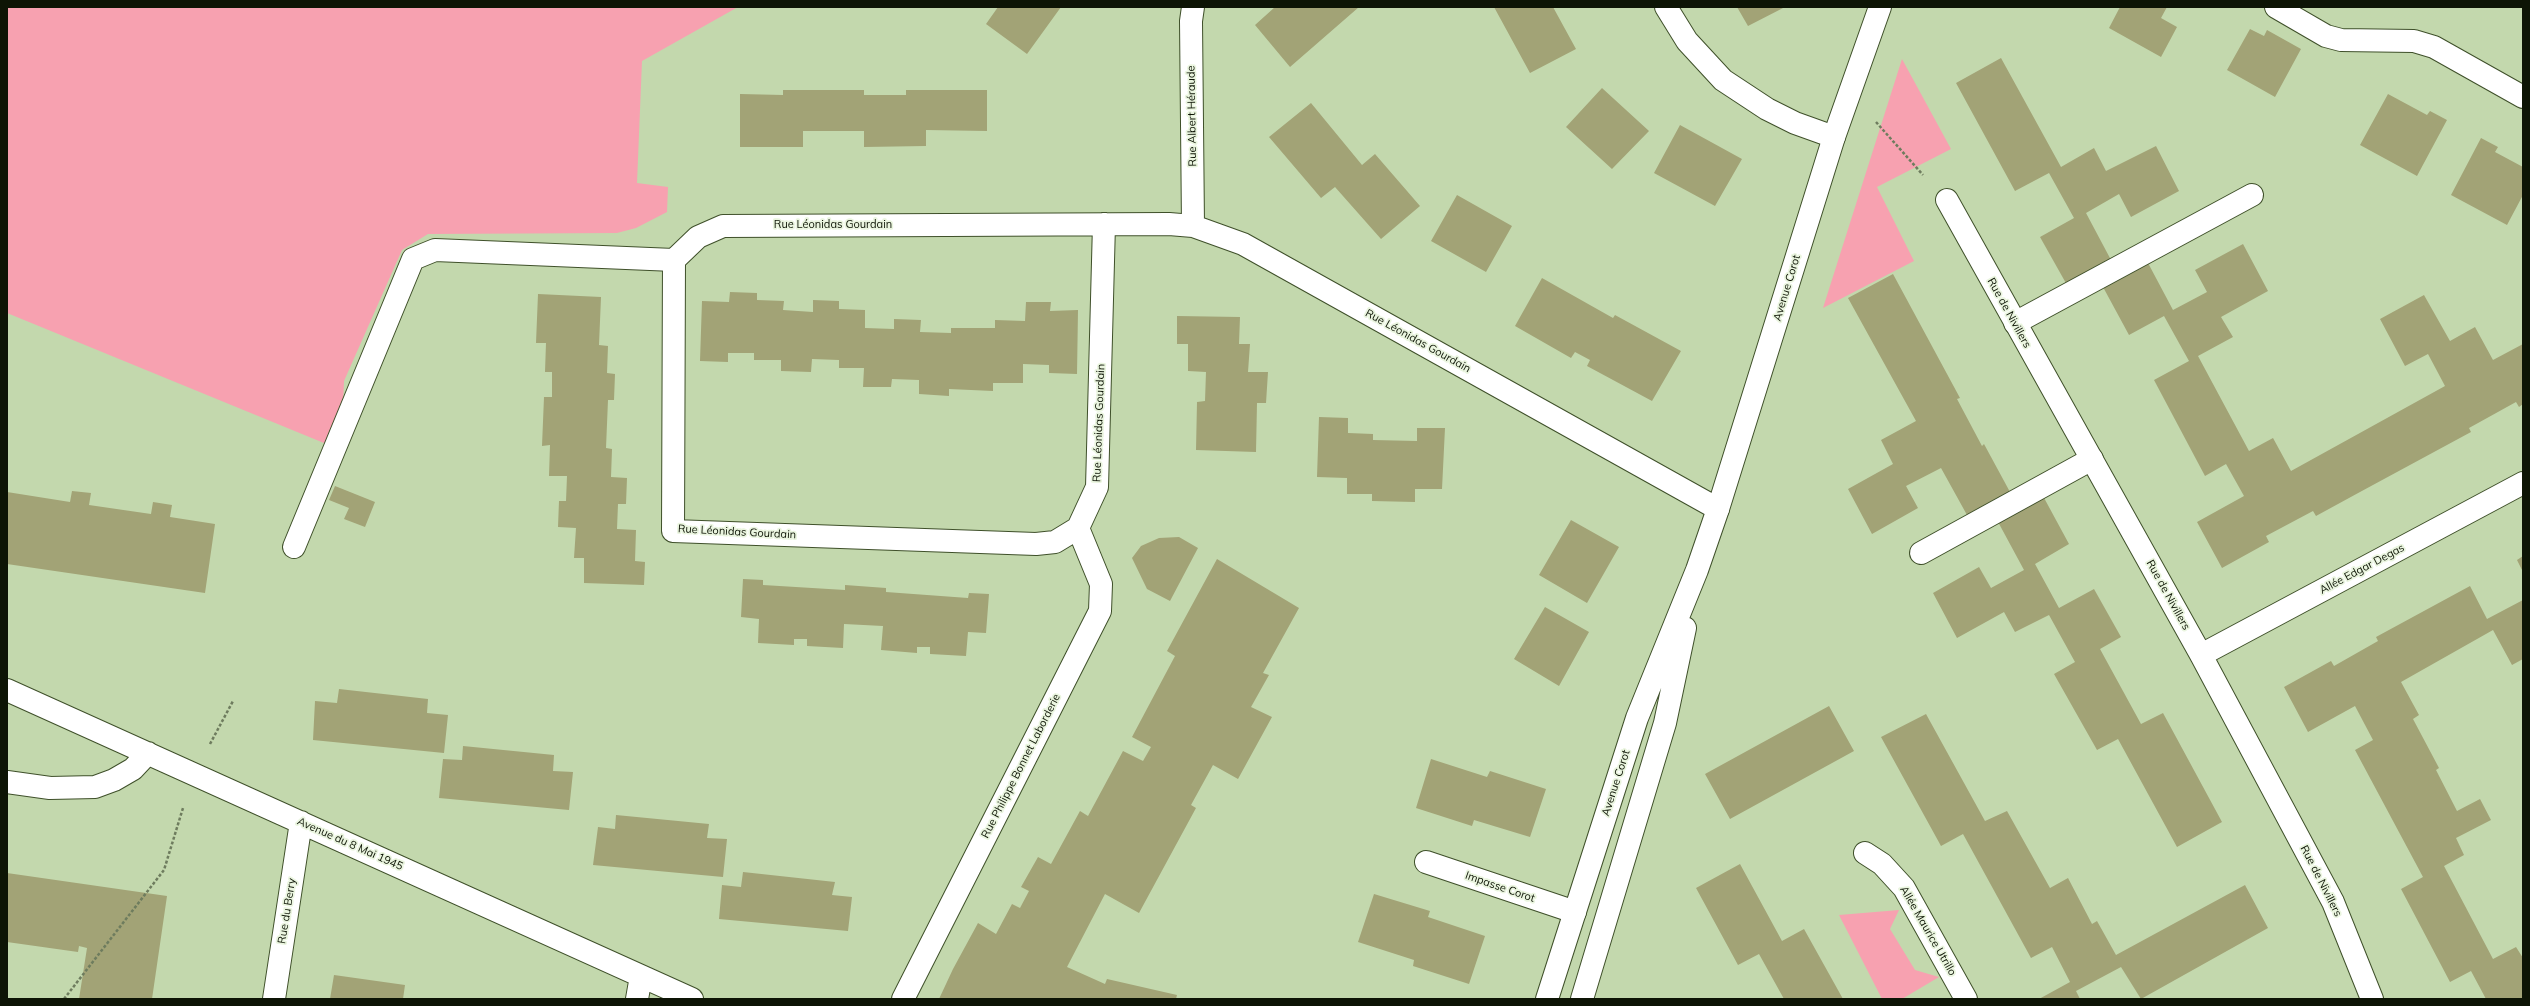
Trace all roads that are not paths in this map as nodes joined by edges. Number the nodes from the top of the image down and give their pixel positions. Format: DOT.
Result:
graph roads {
  1 [pos="1194,7"];
  2 [pos="1666,7"];
  3 [pos="1880,7"];
  4 [pos="2276,7"];
  5 [pos="2523,97"];
  6 [pos="1834,137"];
  7 [pos="2252,195"];
  8 [pos="1947,200"];
  9 [pos="1104,224"];
  10 [pos="1193,226"];
  11 [pos="674,260"];
  12 [pos="2015,323"];
  13 [pos="2092,459"];
  14 [pos="2523,483"];
  15 [pos="1718,509"];
  16 [pos="1078,528"];
  17 [pos="294,547"];
  18 [pos="1921,553"];
  19 [pos="1697,570"];
  20 [pos="2201,655"];
  21 [pos="7,690"];
  22 [pos="148,753"];
  23 [pos="7,782"];
  24 [pos="301,822"];
  25 [pos="1865,853"];
  26 [pos="1426,862"];
  27 [pos="1575,912"];
  28 [pos="641,976"];
  29 [pos="274,999"];
  30 [pos="637,999"];
  31 [pos="692,999"];
  32 [pos="903,999"];
  33 [pos="1547,999"];
  34 [pos="1582,999"];
  35 [pos="1966,999"];
  36 [pos="2372,999"];
  1 -- 10 [label="street, Rue Albert Héraude"];
  2 -- 6 [label="street"];
  3 -- 6 [label="street, Avenue Corot"];
  4 -- 5 [label="street"];
  6 -- 15 [label="street, Avenue Corot"];
  7 -- 12 [label="street"];
  8 -- 12 [label="street, Rue de Nivillers"];
  9 -- 10 [label="street, Rue Léonidas Gourdain"];
  9 -- 11 [label="street, Rue Léonidas Gourdain"];
  9 -- 16 [label="street, Rue Léonidas Gourdain"];
  10 -- 15 [label="street, Rue Léonidas Gourdain"];
  11 -- 16 [label="street, Rue Léonidas Gourdain"];
  11 -- 17 [label="street"];
  12 -- 13 [label="street, Rue de Nivillers"];
  13 -- 18 [label="street"];
  13 -- 20 [label="street, Rue de Nivillers"];
  14 -- 20 [label="street, Allée Edgar Degas"];
  15 -- 19 [label="street, Avenue Corot"];
  16 -- 32 [label="street, Rue Philippe Bonnet Laborderie"];
  19 -- 27 [label="street, Avenue Corot"];
  19 -- 34 [label="street, Avenue Corot"];
  20 -- 36 [label="street, Rue de Nivillers"];
  21 -- 22 [label="street, Avenue du 8 Mai 1945"];
  22 -- 23 [label="street"];
  22 -- 24 [label="street, Avenue du 8 Mai 1945"];
  24 -- 28 [label="street, Avenue du 8 Mai 1945"];
  24 -- 29 [label="street, Rue du Berry"];
  25 -- 35 [label="street, Allée Maurice Utrillo"];
  26 -- 27 [label="street, Impasse Corot"];
  27 -- 33 [label="street, Avenue Corot"];
  28 -- 30 [label="street"];
  28 -- 31 [label="street, Avenue du 8 Mai 1945"];
}
